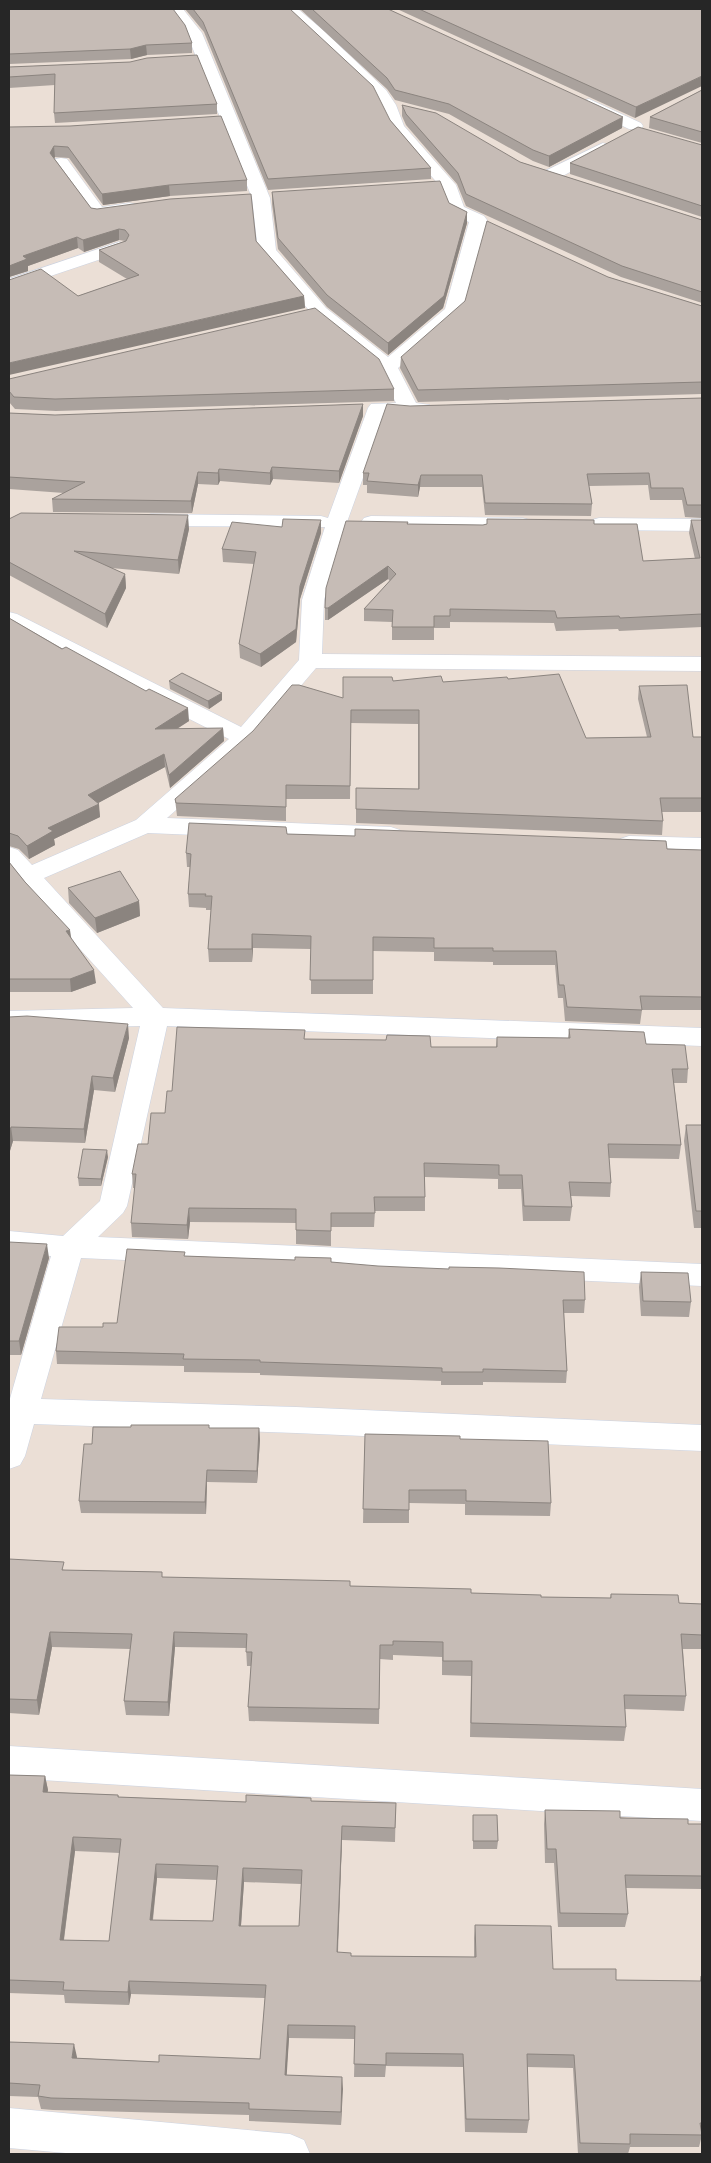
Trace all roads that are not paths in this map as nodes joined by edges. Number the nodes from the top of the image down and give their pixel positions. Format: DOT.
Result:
graph roads {
  1 [pos="175,9"];
  2 [pos="289,9"];
  3 [pos="205,59"];
  4 [pos="186,60"];
  5 [pos="572,97"];
  6 [pos="388,104"];
  7 [pos="406,109"];
  8 [pos="651,117"];
  9 [pos="230,120"];
  10 [pos="211,121"];
  11 [pos="635,128"];
  12 [pos="653,136"];
  13 [pos="61,163"];
  14 [pos="535,170"];
  15 [pos="551,176"];
  16 [pos="570,182"];
  17 [pos="448,185"];
  18 [pos="428,186"];
  19 [pos="281,196"];
  20 [pos="261,198"];
  21 [pos="243,199"];
  22 [pos="143,207"];
  23 [pos="478,220"];
  24 [pos="495,228"];
  25 [pos="120,247"];
  26 [pos="9,285"];
  27 [pos="320,312"];
  28 [pos="301,316"];
  29 [pos="388,367"];
  30 [pos="439,409"];
  31 [pos="410,410"];
  32 [pos="128,520"];
  33 [pos="337,522"];
  34 [pos="544,524"];
  35 [pos="584,524"];
  36 [pos="702,525"];
  37 [pos="9,619"];
  38 [pos="310,661"];
  39 [pos="702,664"];
  40 [pos="244,738"];
  41 [pos="145,825"];
  42 [pos="412,836"];
  43 [pos="606,843"];
  44 [pos="702,846"];
  45 [pos="9,854"];
  46 [pos="28,876"];
  47 [pos="156,1017"];
  48 [pos="9,1020"];
  49 [pos="702,1037"];
  50 [pos="9,1242"];
  51 [pos="70,1247"];
  52 [pos="702,1275"];
  53 [pos="22,1411"];
  54 [pos="702,1438"];
  55 [pos="9,1454"];
  56 [pos="9,1762"];
  57 [pos="702,1805"];
  58 [pos="9,2128"];
  59 [pos="290,2154"];
  1 -- 3 [label="street"];
  2 -- 6 [label="street"];
  3 -- 4 [label="street"];
  3 -- 9 [label="street"];
  5 -- 11 [label="street"];
  6 -- 7 [label="street"];
  6 -- 17 [label="street"];
  8 -- 11 [label="street"];
  9 -- 10 [label="street"];
  9 -- 20 [label="street"];
  11 -- 12 [label="street"];
  11 -- 15 [label="street"];
  13 -- 22 [label="street"];
  14 -- 15 [label="street"];
  15 -- 16 [label="street"];
  17 -- 18 [label="street"];
  17 -- 23 [label="street"];
  19 -- 20 [label="street"];
  20 -- 21 [label="street"];
  20 -- 27 [label="street"];
  23 -- 24 [label="street"];
  23 -- 29 [label="street"];
  25 -- 26 [label="street"];
  27 -- 28 [label="street"];
  27 -- 29 [label="street"];
  29 -- 31 [label="street"];
  30 -- 31 [label="street"];
  31 -- 33 [label="street"];
  32 -- 33 [label="street"];
  33 -- 34 [label="street"];
  33 -- 38 [label="street"];
  35 -- 36 [label="street"];
  37 -- 40 [label="street"];
  38 -- 39 [label="street"];
  38 -- 40 [label="street"];
  40 -- 41 [label="street"];
  41 -- 42 [label="street"];
  41 -- 46 [label="street"];
  43 -- 44 [label="street"];
  45 -- 46 [label="street"];
  46 -- 47 [label="street"];
  47 -- 48 [label="street"];
  47 -- 49 [label="street"];
  47 -- 51 [label="street"];
  50 -- 51 [label="street"];
  51 -- 52 [label="street"];
  51 -- 53 [label="street"];
  53 -- 54 [label="street"];
  53 -- 55 [label="street"];
  56 -- 57 [label="street"];
  58 -- 59 [label="street"];
}
